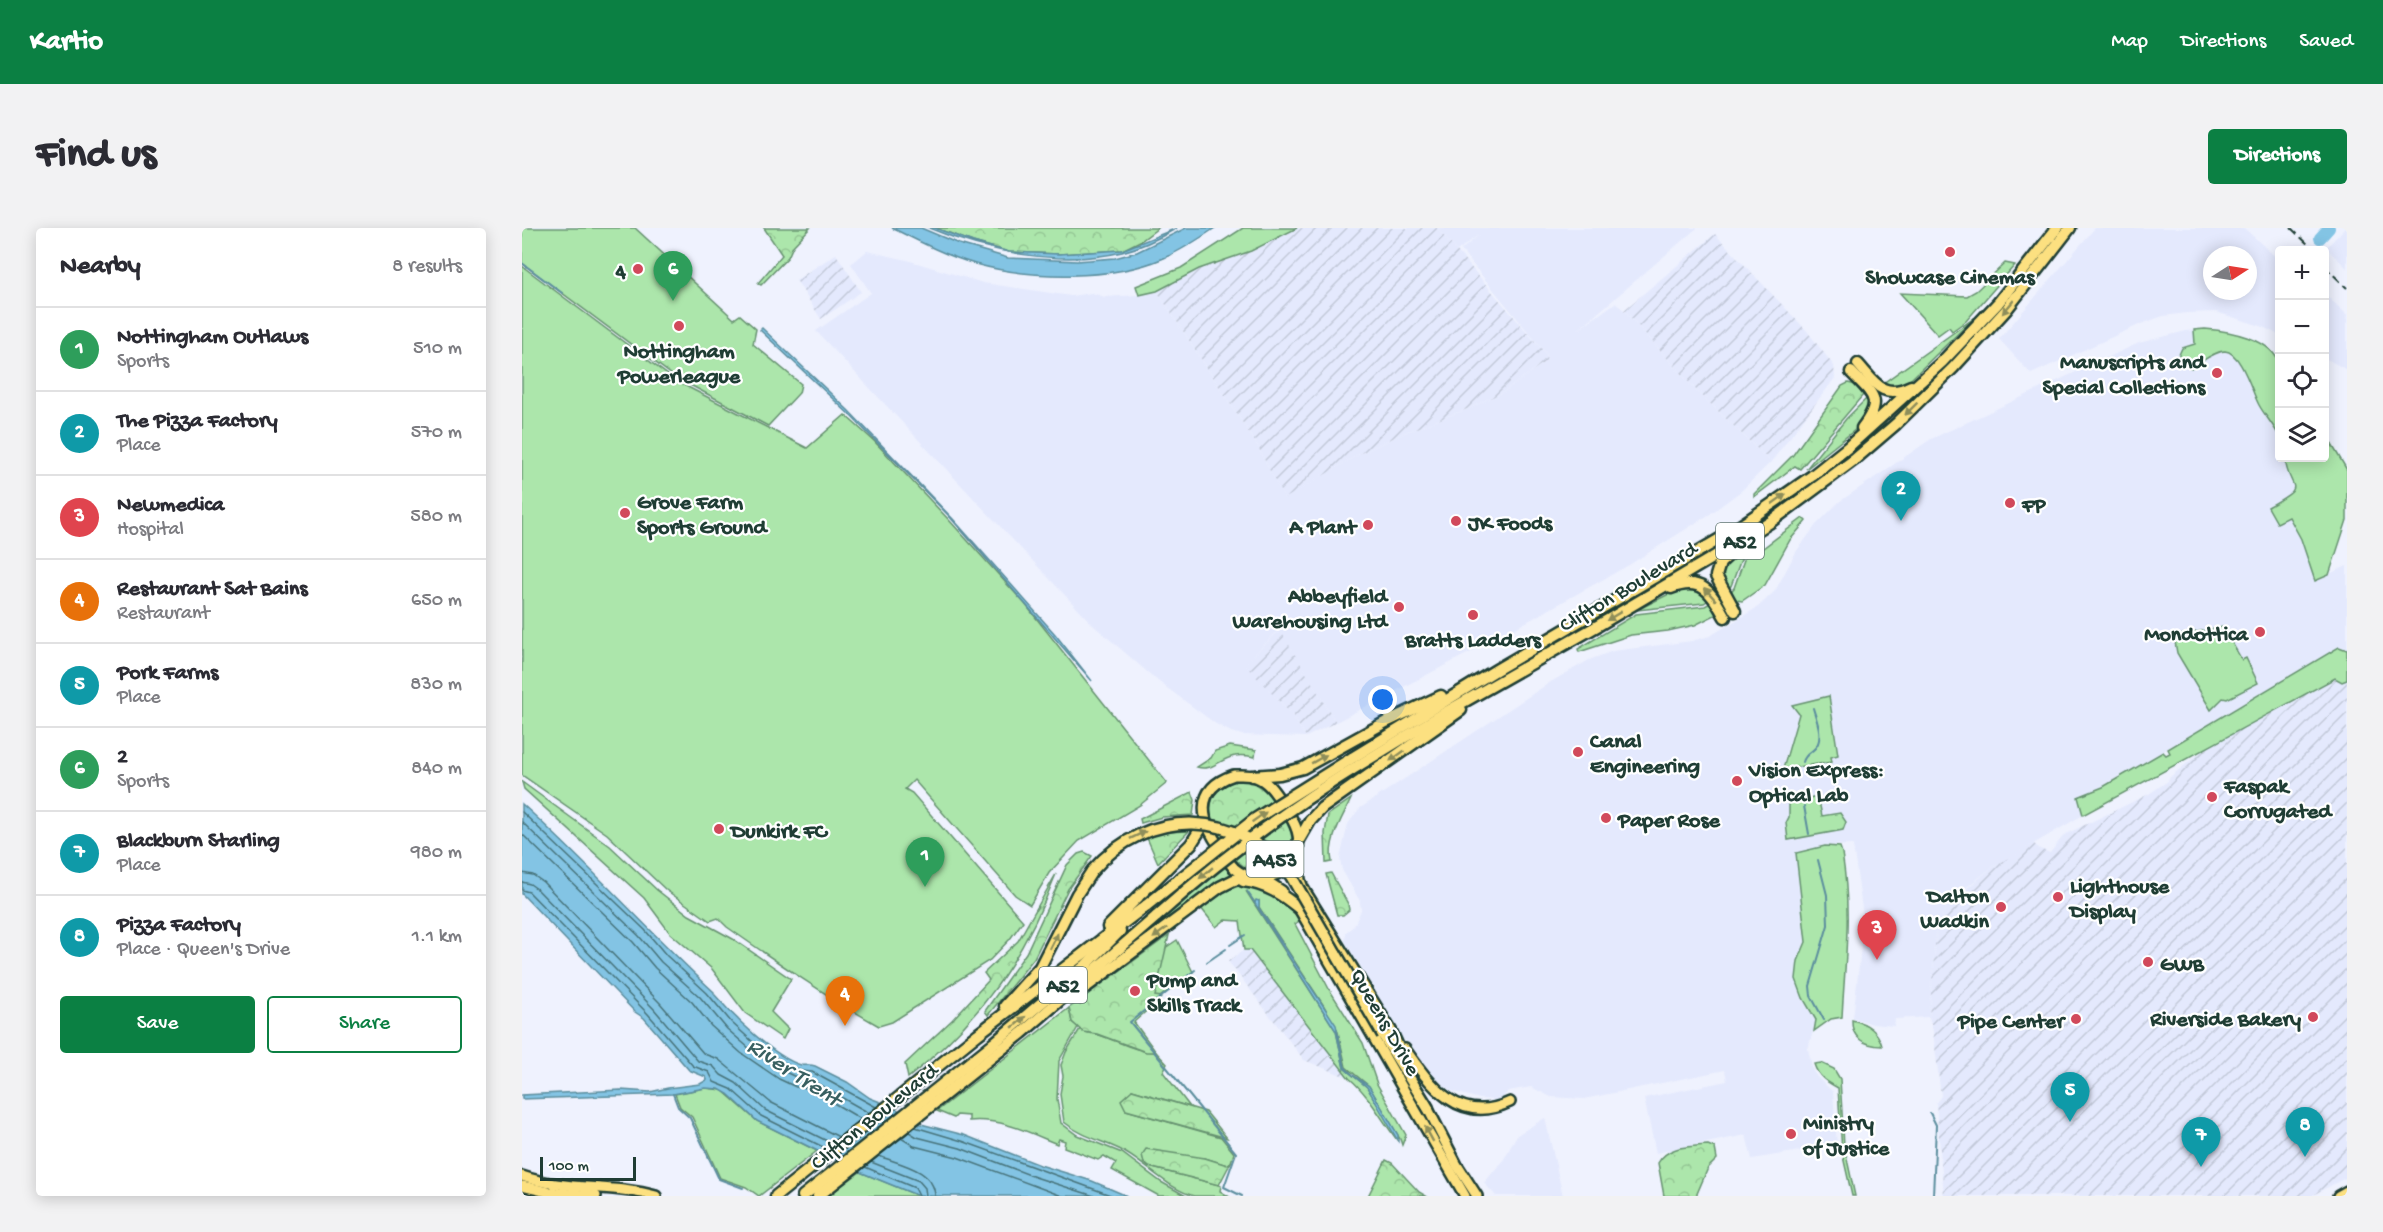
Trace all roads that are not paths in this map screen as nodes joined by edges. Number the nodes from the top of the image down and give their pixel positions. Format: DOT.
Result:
graph roads {
  1 [pos="2057,228"];
  2 [pos="2070,228"];
  3 [pos="1937,367"];
  4 [pos="1847,448"];
  5 [pos="1769,523"];
  6 [pos="1633,605"];
  7 [pos="1496,670"];
  8 [pos="1502,681"];
  9 [pos="1354,762"];
  10 [pos="1252,776"];
  11 [pos="1205,822"];
  12 [pos="1299,840"];
  13 [pos="1297,852"];
  14 [pos="1256,877"];
  15 [pos="1235,880"];
  16 [pos="1147,904"];
  17 [pos="1301,910"];
  18 [pos="1080,954"];
  19 [pos="1022,1033"];
  20 [pos="1387,1033"];
  21 [pos="978,1034"];
  22 [pos="970,1068"];
  23 [pos="1510,1102"];
  24 [pos="1428,1108"];
  25 [pos="522,1176"];
  26 [pos="522,1186"];
  27 [pos="2347,1191"];
  28 [pos="596,1196"];
  29 [pos="656,1196"];
  30 [pos="776,1196"];
  31 [pos="803,1196"];
  32 [pos="818,1196"];
  33 [pos="1465,1196"];
  34 [pos="1477,1196"];
  35 [pos="2338,1196"];
  1 -- 3 [label="highway, Clifton Boulevard / A52"];
  2 -- 5 [label="highway, Clifton Boulevard / A52, one-way"];
  3 -- 4 [label="highway, Clifton Boulevard / A52"];
  3 -- 4 [label="highway"];
  7 -- 4 [label="highway, Clifton Boulevard / A52, one-way"];
  5 -- 6 [label="highway, Clifton Boulevard / A52"];
  5 -- 6 [label="highway, one-way"];
  6 -- 8 [label="highway, Clifton Boulevard / A52, one-way"];
  7 -- 9 [label="highway, Clifton Boulevard / A52"];
  10 -- 7 [label="highway, one-way"];
  8 -- 9 [label="highway, Clifton Boulevard / A52"];
  8 -- 12 [label="highway, one-way"];
  16 -- 9 [label="highway, A52, one-way, bridge"];
  9 -- 19 [label="highway, A52, one-way, bridge"];
  10 -- 11 [label="main road"];
  10 -- 12 [label="main road, A453"];
  11 -- 14 [label="main road, A453"];
  11 -- 18 [label="highway"];
  12 -- 13 [label="main road, A453"];
  13 -- 14 [label="main road, A453"];
  13 -- 20 [label="main road, A453"];
  14 -- 15 [label="highway"];
  14 -- 17 [label="main road, Queens Drive / A453"];
  15 -- 17 [label="highway"];
  15 -- 19 [label="highway, one-way"];
  16 -- 18 [label="highway, A52"];
  22 -- 16 [label="highway, A52, one-way"];
  33 -- 17 [label="main road, Queens Drive / A453, one-way"];
  18 -- 21 [label="highway, A52"];
  19 -- 22 [label="highway, A52"];
  21 -- 20 [label="highway, A453, one-way, bridge"];
  20 -- 23 [label="main road"];
  20 -- 24 [label="highway, A453"];
  21 -- 30 [label="highway, Clifton Boulevard / A52"];
  22 -- 31 [label="highway, Clifton Boulevard / A52"];
  22 -- 32 [label="highway, Clifton Boulevard / A52"];
  24 -- 34 [label="main road, A453"];
  25 -- 29 [label="main road"];
  26 -- 28 [label="main road"];
  27 -- 35 [label="main road"];
}
